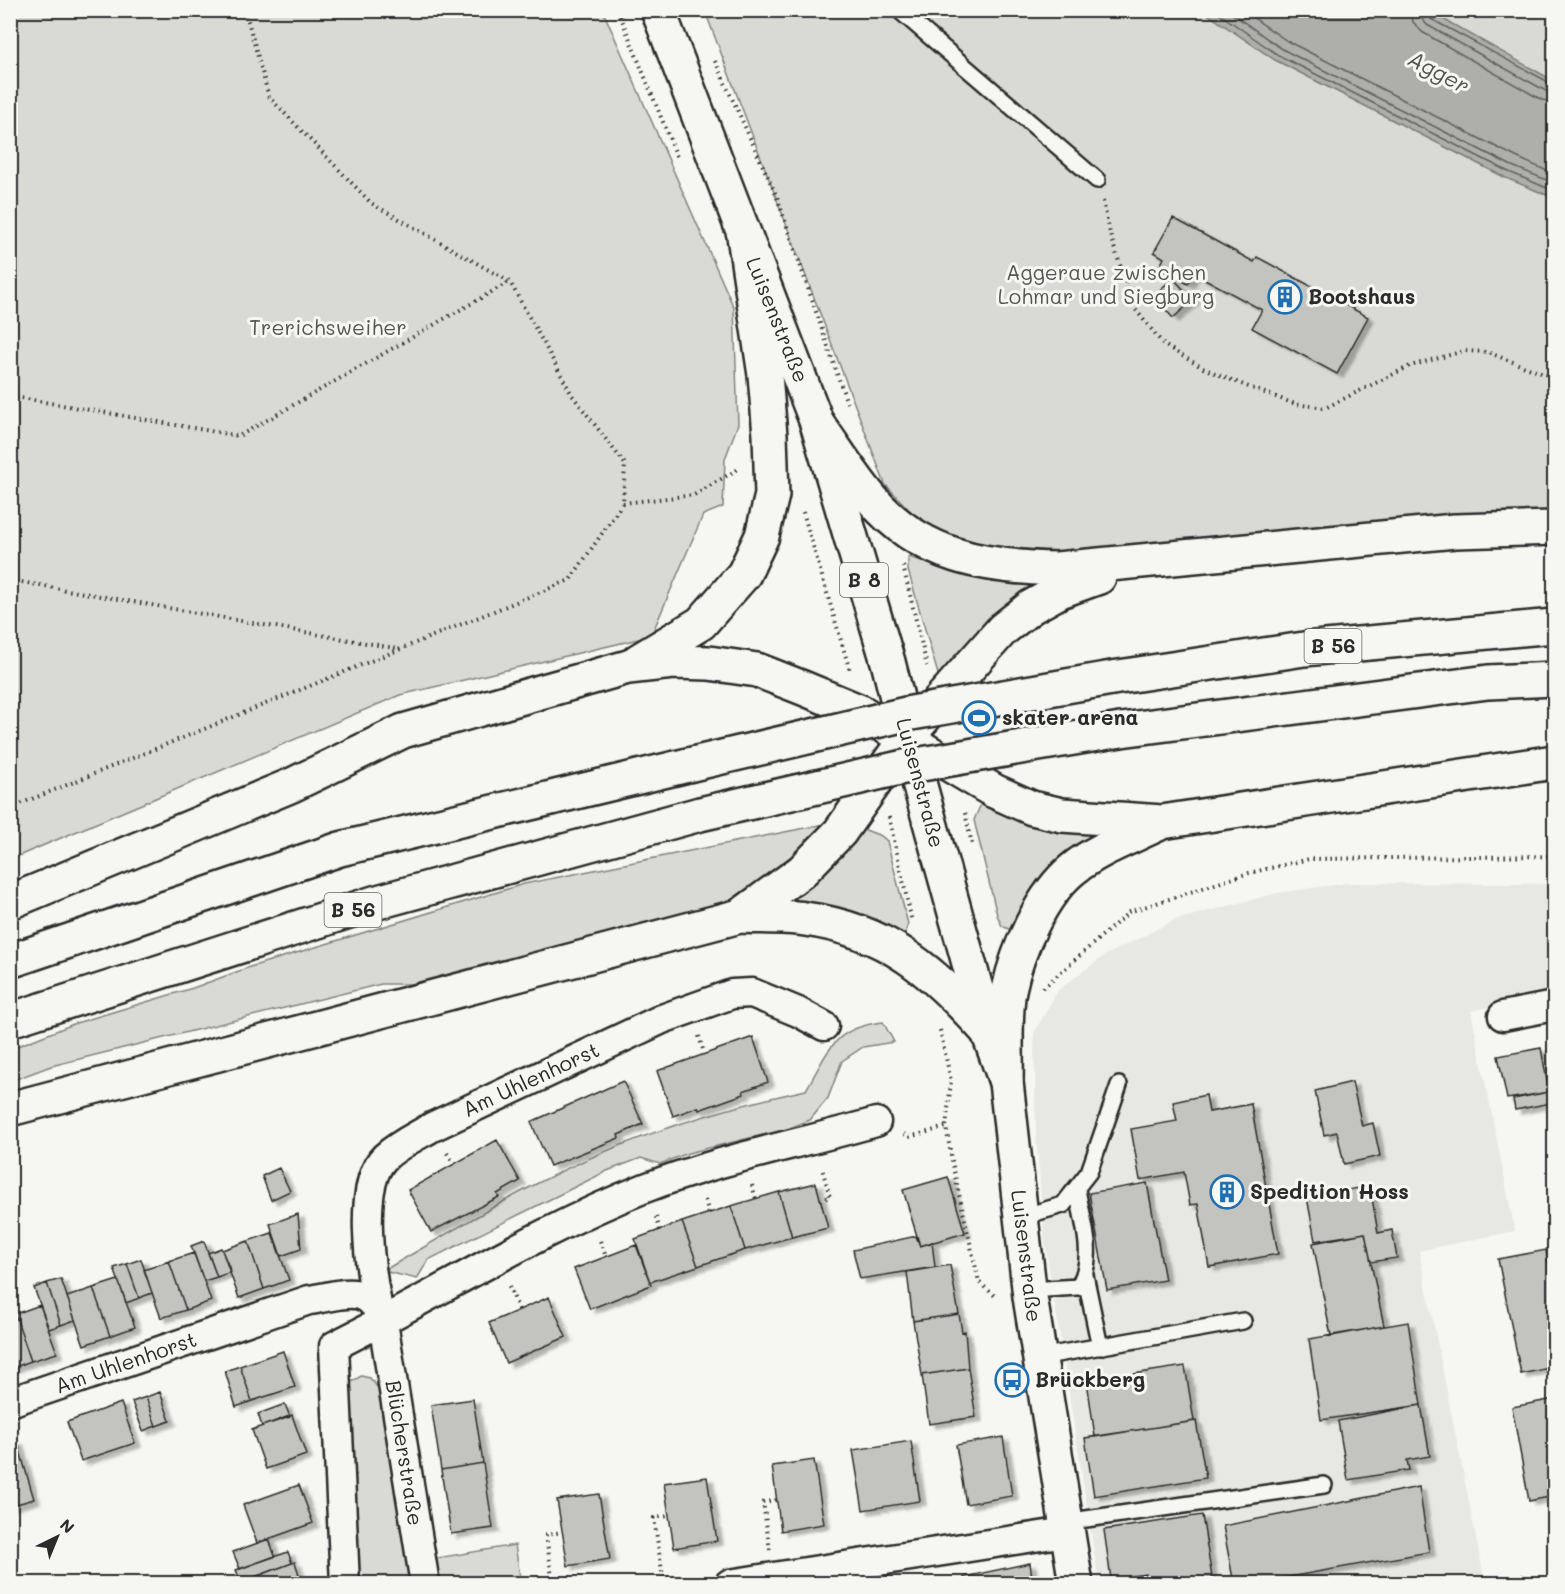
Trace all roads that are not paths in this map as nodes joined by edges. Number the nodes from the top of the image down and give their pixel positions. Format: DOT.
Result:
graph roads {
  1 [pos="658,10"];
  2 [pos="899,10"];
  3 [pos="1096,180"];
  4 [pos="744,237"];
  5 [pos="817,423"];
  6 [pos="1554,528"];
  7 [pos="1139,562"];
  8 [pos="1554,626"];
  9 [pos="628,667"];
  10 [pos="1554,679"];
  11 [pos="907,737"];
  12 [pos="1554,762"];
  13 [pos="1162,822"];
  14 [pos="10,902"];
  15 [pos="740,916"];
  16 [pos="10,961"];
  17 [pos="1554,1006"];
  18 [pos="1503,1016"];
  19 [pos="10,1020"];
  20 [pos="824,1026"];
  21 [pos="988,1032"];
  22 [pos="1006,1082"];
  23 [pos="1119,1085"];
  24 [pos="10,1109"];
  25 [pos="876,1122"];
  26 [pos="1077,1189"];
  27 [pos="1021,1217"];
  28 [pos="1085,1275"];
  29 [pos="1030,1290"];
  30 [pos="380,1313"];
  31 [pos="1243,1321"];
  32 [pos="1100,1347"];
  33 [pos="1040,1357"];
  34 [pos="10,1402"];
  35 [pos="1324,1485"];
  36 [pos="1066,1527"];
  37 [pos="345,1584"];
  38 [pos="425,1584"];
  39 [pos="729,1584"];
  40 [pos="1076,1584"];
  1 -- 4 [label="main road, Luisenstraße / B 8"];
  2 -- 3 [label="lane"];
  4 -- 5 [label="main road, Luisenstraße / B 8"];
  4 -- 9 [label="main road"];
  5 -- 7 [label="main road"];
  5 -- 11 [label="main road, Luisenstraße / B 8"];
  6 -- 7 [label="main road"];
  7 -- 11 [label="main road"];
  8 -- 16 [label="main road, B 56, bridge"];
  9 -- 11 [label="main road"];
  9 -- 14 [label="main road"];
  10 -- 19 [label="main road, B 56, bridge"];
  11 -- 13 [label="main road"];
  11 -- 15 [label="main road"];
  11 -- 21 [label="main road, Luisenstraße"];
  12 -- 13 [label="main road"];
  13 -- 22 [label="main road"];
  15 -- 21 [label="main road"];
  15 -- 24 [label="main road"];
  17 -- 18 [label="street"];
  20 -- 30 [label="street, Am Uhlenhorst"];
  21 -- 22 [label="main road, Luisenstraße"];
  22 -- 27 [label="main road, Luisenstraße"];
  23 -- 26 [label="lane"];
  25 -- 30 [label="street"];
  26 -- 27 [label="lane"];
  26 -- 28 [label="lane"];
  27 -- 29 [label="main road, Luisenstraße"];
  28 -- 29 [label="lane"];
  28 -- 32 [label="lane"];
  29 -- 33 [label="main road, Luisenstraße"];
  30 -- 34 [label="street, Am Uhlenhorst"];
  30 -- 37 [label="street"];
  30 -- 38 [label="street, Blücherstraße"];
  31 -- 32 [label="lane"];
  32 -- 33 [label="lane"];
  33 -- 36 [label="main road, Luisenstraße"];
  35 -- 36 [label="lane"];
  36 -- 39 [label="street"];
  36 -- 40 [label="main road, Luisenstraße"];
}
